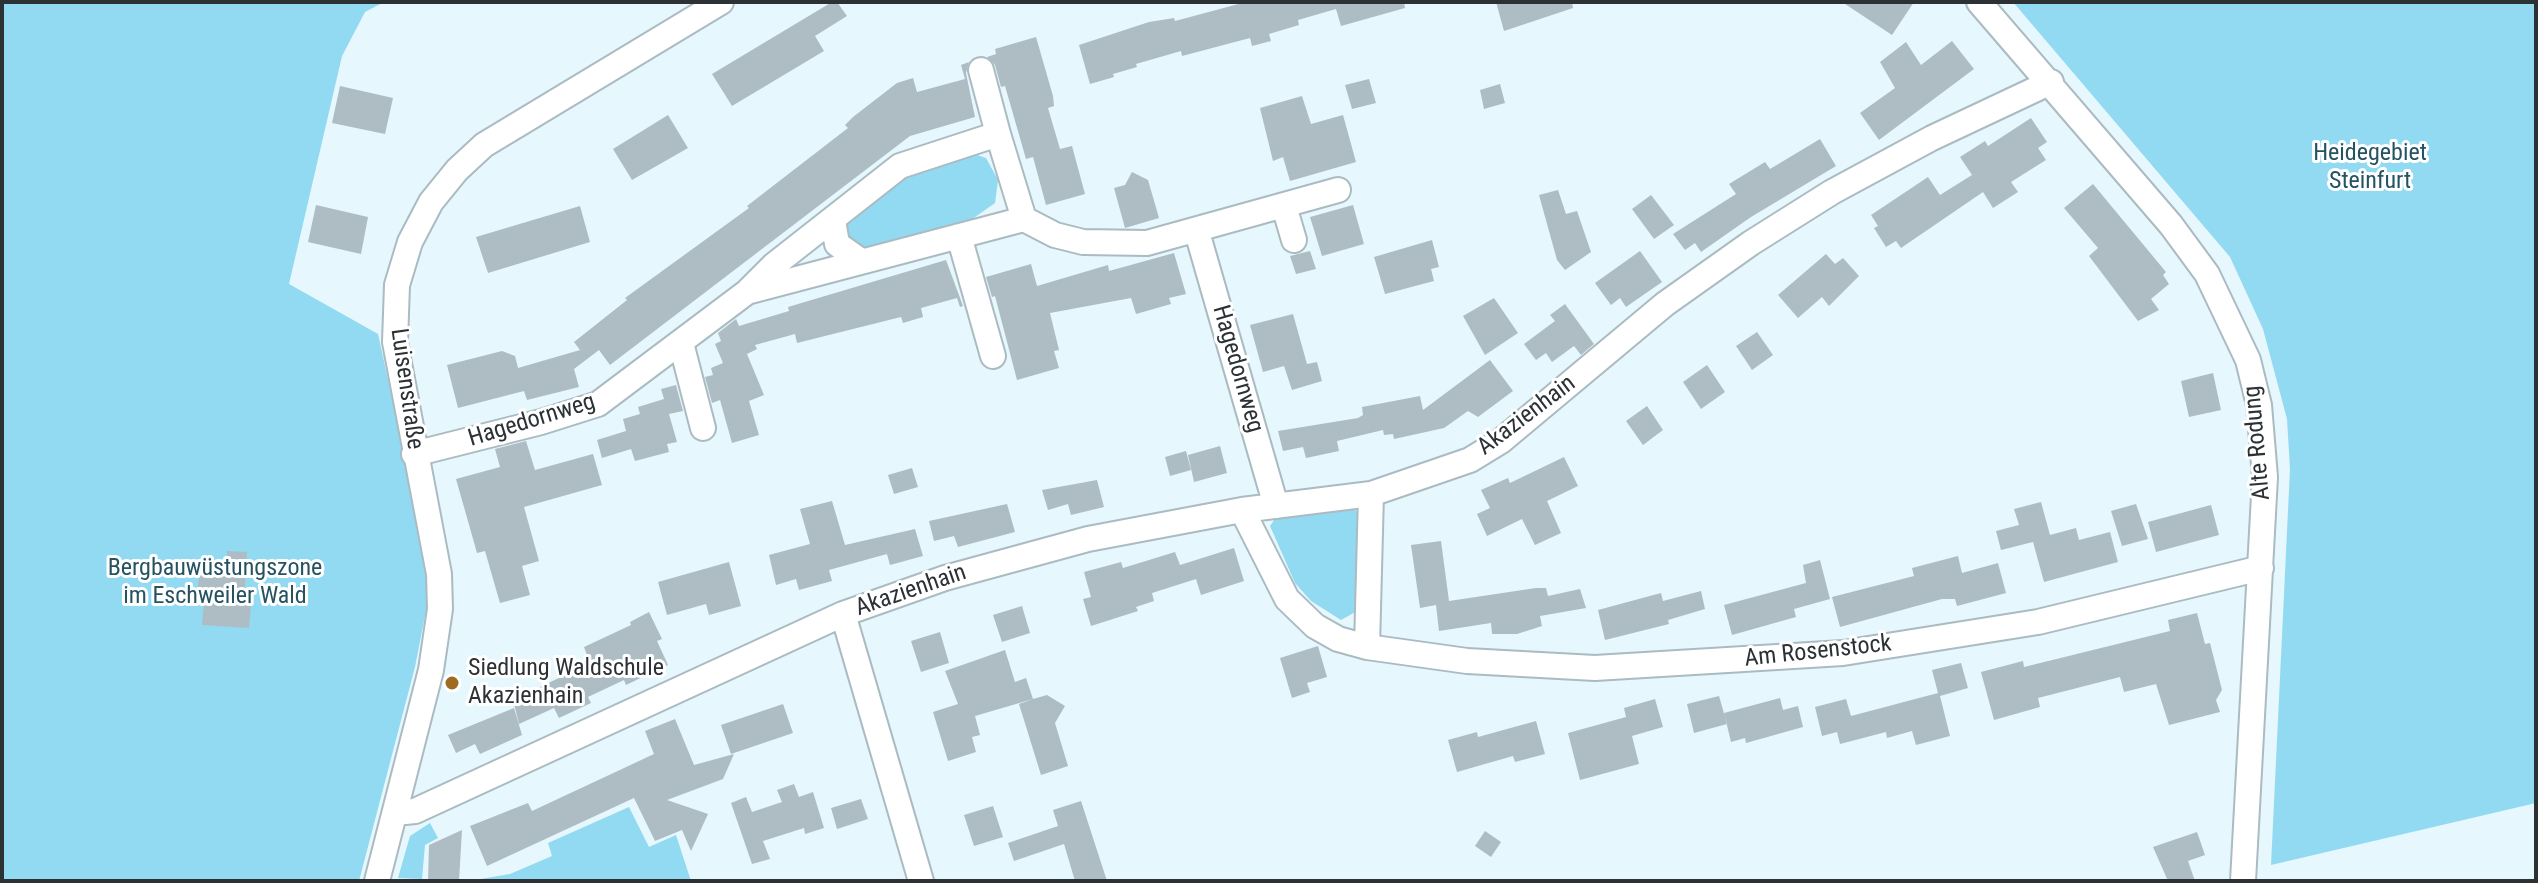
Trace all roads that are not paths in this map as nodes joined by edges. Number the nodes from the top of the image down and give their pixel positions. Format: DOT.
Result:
graph roads {
  1 [pos="721,2"];
  2 [pos="1979,2"];
  3 [pos="981,70"];
  4 [pos="2051,82"];
  5 [pos="998,134"];
  6 [pos="1338,190"];
  7 [pos="1284,206"];
  8 [pos="1024,219"];
  9 [pos="833,220"];
  10 [pos="1197,232"];
  11 [pos="959,236"];
  12 [pos="1294,240"];
  13 [pos="861,261"];
  14 [pos="747,292"];
  15 [pos="681,343"];
  16 [pos="993,356"];
  17 [pos="703,428"];
  18 [pos="414,454"];
  19 [pos="1371,494"];
  20 [pos="1276,506"];
  21 [pos="1242,510"];
  22 [pos="2261,568"];
  23 [pos="843,614"];
  24 [pos="1367,647"];
  25 [pos="395,813"];
  26 [pos="377,881"];
  27 [pos="921,881"];
  28 [pos="2243,881"];
  1 -- 18 [label="street, Luisenstraße"];
  2 -- 4 [label="street, Alte Rodung"];
  3 -- 5 [label="street"];
  4 -- 19 [label="street, Akazienhain"];
  4 -- 22 [label="street, Alte Rodung"];
  5 -- 8 [label="street"];
  5 -- 9 [label="street, Hagedornweg"];
  6 -- 7 [label="street"];
  7 -- 10 [label="street"];
  7 -- 12 [label="street"];
  8 -- 10 [label="street"];
  8 -- 11 [label="street, Hagedornweg"];
  9 -- 13 [label="street"];
  9 -- 14 [label="street, Hagedornweg"];
  10 -- 20 [label="street, Hagedornweg"];
  11 -- 13 [label="street, Hagedornweg"];
  11 -- 16 [label="street"];
  13 -- 14 [label="street, Hagedornweg"];
  14 -- 15 [label="street, Hagedornweg"];
  15 -- 17 [label="street"];
  15 -- 18 [label="street, Hagedornweg"];
  18 -- 25 [label="street, Luisenstraße"];
  19 -- 20 [label="street, Akazienhain"];
  19 -- 24 [label="street"];
  20 -- 21 [label="street, Akazienhain"];
  21 -- 23 [label="street, Akazienhain"];
  21 -- 24 [label="street, Am Rosenstock"];
  22 -- 24 [label="street, Am Rosenstock"];
  22 -- 28 [label="street, Alte Rodung"];
  23 -- 25 [label="street, Akazienhain"];
  23 -- 27 [label="street, Akazienhain"];
  25 -- 26 [label="street, Luisenstraße"];
}
